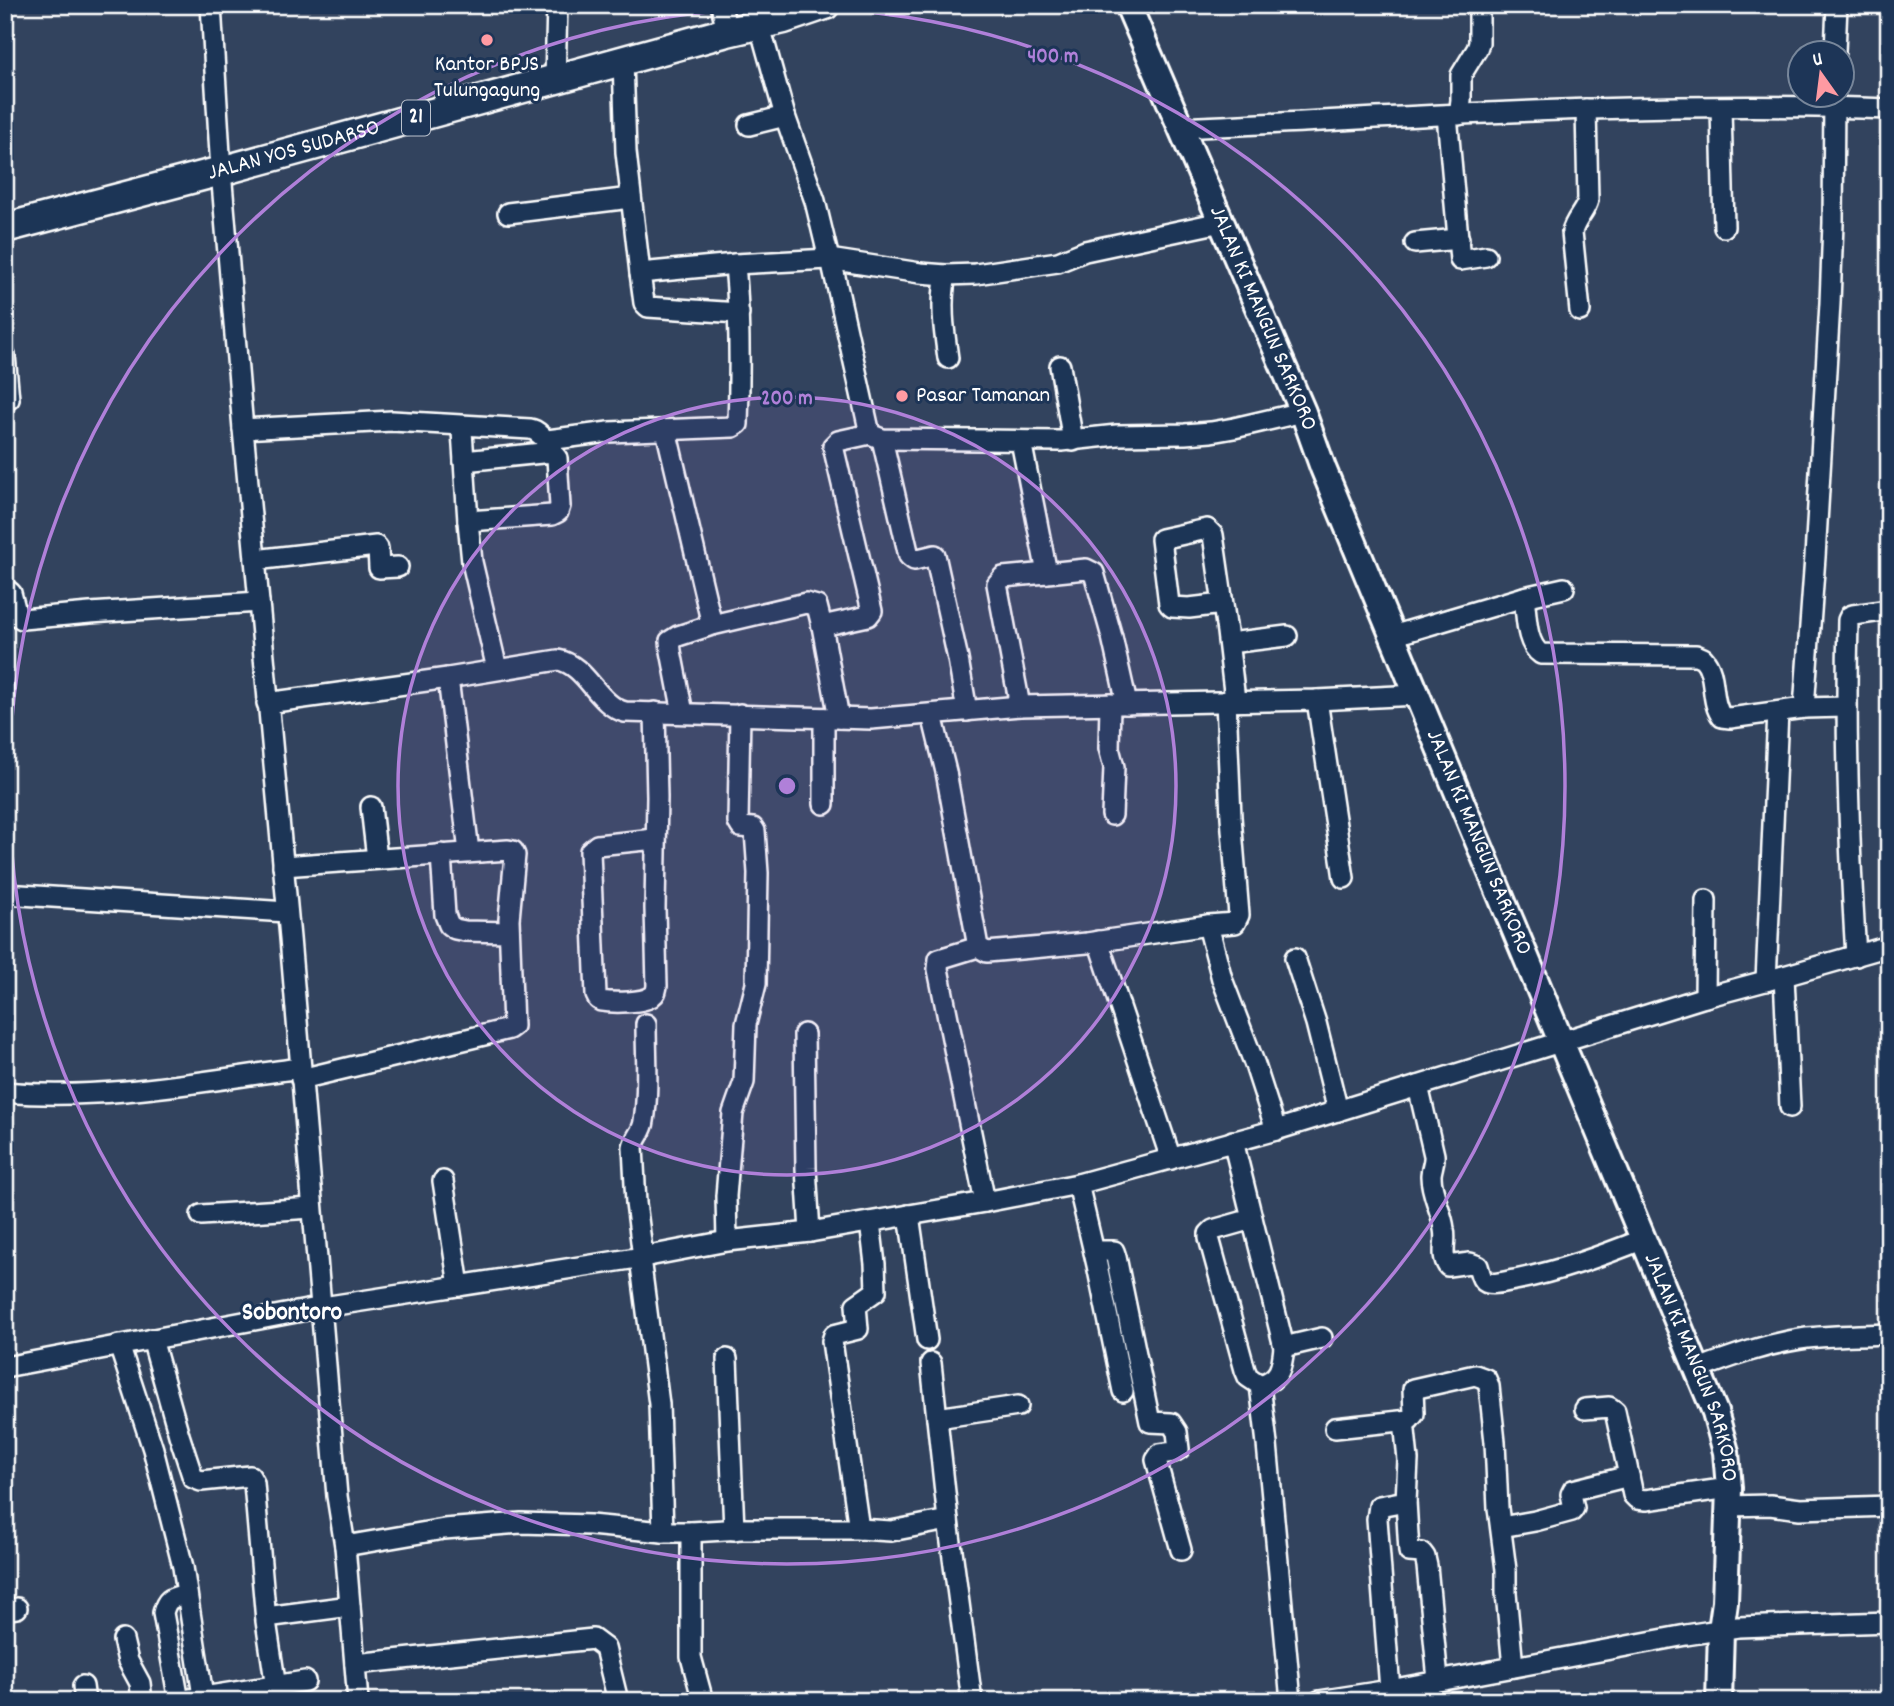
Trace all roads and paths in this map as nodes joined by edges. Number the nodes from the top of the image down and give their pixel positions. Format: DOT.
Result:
graph roads {
  1 [pos="211,5"];
  2 [pos="557,5"];
  3 [pos="825,5"];
  4 [pos="1128,5"];
  5 [pos="1479,5"];
  6 [pos="1837,5"];
  7 [pos="774,16"];
  8 [pos="724,19"];
  9 [pos="1836,38"];
  10 [pos="623,61"];
  11 [pos="555,80"];
  12 [pos="1786,104"];
  13 [pos="1856,106"];
  14 [pos="1721,107"];
  15 [pos="1833,108"];
  16 [pos="1586,109"];
  17 [pos="1888,114"];
  18 [pos="1453,115"];
  19 [pos="785,116"];
  20 [pos="749,125"];
  21 [pos="1180,128"];
  22 [pos="221,171"];
  23 [pos="631,198"];
  24 [pos="508,213"];
  25 [pos="1221,222"];
  26 [pos="1724,227"];
  27 [pos="5,228"];
  28 [pos="1458,239"];
  29 [pos="1415,243"];
  30 [pos="1486,256"];
  31 [pos="830,259"];
  32 [pos="735,264"];
  33 [pos="640,273"];
  34 [pos="946,275"];
  35 [pos="1580,311"];
  36 [pos="739,313"];
  37 [pos="5,355"];
  38 [pos="948,358"];
  39 [pos="1060,366"];
  40 [pos="5,402"];
  41 [pos="1303,412"];
  42 [pos="243,429"];
  43 [pos="666,430"];
  44 [pos="462,431"];
  45 [pos="876,436"];
  46 [pos="1021,441"];
  47 [pos="1073,441"];
  48 [pos="464,461"];
  49 [pos="468,521"];
  50 [pos="255,560"];
  51 [pos="398,567"];
  52 [pos="1047,573"];
  53 [pos="5,588"];
  54 [pos="1563,588"];
  55 [pos="1524,597"];
  56 [pos="259,602"];
  57 [pos="1223,604"];
  58 [pos="1889,610"];
  59 [pos="712,625"];
  60 [pos="822,626"];
  61 [pos="1287,636"];
  62 [pos="1392,636"];
  63 [pos="1229,643"];
  64 [pos="498,669"];
  65 [pos="448,678"];
  66 [pos="1416,695"];
  67 [pos="1317,700"];
  68 [pos="1230,701"];
  69 [pos="267,704"];
  70 [pos="1118,704"];
  71 [pos="1020,706"];
  72 [pos="1846,707"];
  73 [pos="1804,708"];
  74 [pos="967,711"];
  75 [pos="656,712"];
  76 [pos="1778,712"];
  77 [pos="683,713"];
  78 [pos="740,714"];
  79 [pos="932,715"];
  80 [pos="831,718"];
  81 [pos="824,804"];
  82 [pos="370,807"];
  83 [pos="1112,815"];
  84 [pos="655,839"];
  85 [pos="470,852"];
  86 [pos="441,854"];
  87 [pos="377,859"];
  88 [pos="283,866"];
  89 [pos="1345,878"];
  90 [pos="5,894"];
  91 [pos="1706,900"];
  92 [pos="286,912"];
  93 [pos="1208,925"];
  94 [pos="509,932"];
  95 [pos="1098,941"];
  96 [pos="1889,946"];
  97 [pos="978,947"];
  98 [pos="1856,956"];
  99 [pos="1295,958"];
  100 [pos="1775,978"];
  101 [pos="1705,997"];
  102 [pos="646,1024"];
  103 [pos="804,1034"];
  104 [pos="1562,1041"];
  105 [pos="300,1073"];
  106 [pos="1418,1086"];
  107 [pos="5,1092"];
  108 [pos="1790,1107"];
  109 [pos="1338,1111"];
  110 [pos="1276,1129"];
  111 [pos="1233,1141"];
  112 [pos="1171,1159"];
  113 [pos="443,1181"];
  114 [pos="1078,1184"];
  115 [pos="985,1202"];
  116 [pos="312,1208"];
  117 [pos="201,1215"];
  118 [pos="909,1215"];
  119 [pos="1252,1220"];
  120 [pos="870,1222"];
  121 [pos="810,1232"];
  122 [pos="1644,1239"];
  123 [pos="727,1241"];
  124 [pos="1094,1251"];
  125 [pos="642,1258"];
  126 [pos="459,1286"];
  127 [pos="323,1307"];
  128 [pos="1889,1334"];
  129 [pos="1322,1338"];
  130 [pos="152,1339"];
  131 [pos="927,1340"];
  132 [pos="119,1345"];
  133 [pos="1283,1347"];
  134 [pos="727,1359"];
  135 [pos="931,1363"];
  136 [pos="5,1367"];
  137 [pos="1696,1370"];
  138 [pos="1260,1385"];
  139 [pos="1123,1391"];
  140 [pos="1018,1406"];
  141 [pos="1585,1409"];
  142 [pos="937,1418"];
  143 [pos="1404,1420"];
  144 [pos="1335,1429"];
  145 [pos="1629,1476"];
  146 [pos="1728,1497"];
  147 [pos="1406,1501"];
  148 [pos="1889,1506"];
  149 [pos="948,1520"];
  150 [pos="1501,1527"];
  151 [pos="859,1529"];
  152 [pos="734,1530"];
  153 [pos="663,1532"];
  154 [pos="691,1532"];
  155 [pos="345,1546"];
  156 [pos="1181,1550"];
  157 [pos="1409,1552"];
  158 [pos="1381,1564"];
  159 [pos="187,1594"];
  160 [pos="350,1606"];
  161 [pos="266,1617"];
  162 [pos="1889,1622"];
  163 [pos="1721,1630"];
  164 [pos="123,1640"];
  165 [pos="355,1664"];
  166 [pos="1513,1667"];
  167 [pos="1438,1680"];
  168 [pos="305,1681"];
  169 [pos="1390,1689"];
  170 [pos="277,1693"];
  171 [pos="203,1696"];
  172 [pos="142,1701"];
  173 [pos="179,1701"];
  174 [pos="358,1701"];
  175 [pos="618,1701"];
  176 [pos="703,1701"];
  177 [pos="972,1701"];
  178 [pos="1291,1701"];
  179 [pos="1319,1701"];
  180 [pos="1720,1701"];
  1 -- 22 [label="street"];
  2 -- 11 [label="street"];
  3 -- 7 [label="highway, JALAN YOS SUDARSO / 21"];
  4 -- 21 [label="main road, JALAN KI MANGUN SARKORO"];
  5 -- 18 [label="street"];
  6 -- 9 [label="street"];
  7 -- 8 [label="highway, JALAN YOS SUDARSO / 21"];
  7 -- 19 [label="street"];
  8 -- 10 [label="highway, JALAN YOS SUDARSO / 21"];
  10 -- 11 [label="highway, JALAN YOS SUDARSO / 21"];
  10 -- 23 [label="street"];
  11 -- 22 [label="highway, JALAN YOS SUDARSO / 21"];
  12 -- 14 [label="street"];
  13 -- 17 [label="street"];
  14 -- 16 [label="street"];
  14 -- 26 [label="street"];
  15 -- 73 [label="street"];
  16 -- 18 [label="street"];
  16 -- 35 [label="street"];
  18 -- 21 [label="street"];
  18 -- 28 [label="street"];
  19 -- 20 [label="street"];
  19 -- 31 [label="street"];
  21 -- 25 [label="main road, JALAN KI MANGUN SARKORO"];
  22 -- 27 [label="highway, JALAN YOS SUDARSO / 21"];
  22 -- 42 [label="street"];
  23 -- 24 [label="street"];
  23 -- 33 [label="street"];
  25 -- 34 [label="street"];
  25 -- 41 [label="main road, JALAN KI MANGUN SARKORO"];
  28 -- 29 [label="street"];
  28 -- 30 [label="street"];
  31 -- 32 [label="street"];
  31 -- 34 [label="street"];
  31 -- 45 [label="street"];
  32 -- 33 [label="street"];
  32 -- 36 [label="street"];
  33 -- 36 [label="street"];
  34 -- 38 [label="street"];
  36 -- 43 [label="street"];
  37 -- 40 [label="street"];
  39 -- 47 [label="street"];
  41 -- 47 [label="street"];
  41 -- 62 [label="main road, JALAN KI MANGUN SARKORO"];
  42 -- 43 [label="street"];
  42 -- 50 [label="street"];
  43 -- 59 [label="street"];
  44 -- 48 [label="street"];
  45 -- 46 [label="street"];
  45 -- 60 [label="street"];
  45 -- 74 [label="street"];
  46 -- 47 [label="street"];
  46 -- 52 [label="street"];
  48 -- 49 [label="street"];
  48 -- 49 [label="street"];
  49 -- 64 [label="street"];
  50 -- 51 [label="street"];
  50 -- 56 [label="street"];
  52 -- 70 [label="street"];
  52 -- 71 [label="street"];
  53 -- 56 [label="street"];
  54 -- 55 [label="street"];
  55 -- 62 [label="street"];
  55 -- 76 [label="street"];
  56 -- 69 [label="street"];
  57 -- 57 [label="street"];
  57 -- 63 [label="street"];
  58 -- 72 [label="street"];
  59 -- 60 [label="street"];
  59 -- 77 [label="street"];
  60 -- 80 [label="street"];
  61 -- 63 [label="street"];
  62 -- 66 [label="main road, JALAN KI MANGUN SARKORO"];
  63 -- 68 [label="street"];
  64 -- 65 [label="street"];
  64 -- 75 [label="street"];
  65 -- 69 [label="street"];
  65 -- 85 [label="street"];
  66 -- 67 [label="street"];
  66 -- 104 [label="main road, JALAN KI MANGUN SARKORO"];
  67 -- 68 [label="street"];
  67 -- 89 [label="street"];
  68 -- 70 [label="street"];
  68 -- 93 [label="street"];
  69 -- 88 [label="street"];
  70 -- 71 [label="street"];
  70 -- 83 [label="street"];
  71 -- 74 [label="street"];
  72 -- 73 [label="street"];
  72 -- 98 [label="street"];
  73 -- 76 [label="street"];
  74 -- 79 [label="street"];
  75 -- 77 [label="street"];
  75 -- 84 [label="street"];
  76 -- 100 [label="street"];
  77 -- 78 [label="street"];
  78 -- 80 [label="street"];
  78 -- 123 [label="street"];
  79 -- 80 [label="street"];
  79 -- 97 [label="street"];
  80 -- 81 [label="street"];
  82 -- 87 [label="street"];
  84 -- 84 [label="street"];
  85 -- 86 [label="street"];
  85 -- 94 [label="street"];
  86 -- 87 [label="street"];
  86 -- 94 [label="street"];
  87 -- 88 [label="street"];
  88 -- 92 [label="street"];
  90 -- 92 [label="street"];
  91 -- 101 [label="street"];
  92 -- 105 [label="street"];
  93 -- 95 [label="street"];
  93 -- 110 [label="street"];
  94 -- 105 [label="street"];
  95 -- 97 [label="street"];
  95 -- 112 [label="street"];
  96 -- 98 [label="street"];
  97 -- 115 [label="street"];
  98 -- 100 [label="street"];
  99 -- 109 [label="street"];
  100 -- 101 [label="street"];
  100 -- 108 [label="street"];
  101 -- 104 [label="street"];
  102 -- 125 [label="street"];
  103 -- 121 [label="street"];
  104 -- 106 [label="street"];
  104 -- 122 [label="main road, JALAN KI MANGUN SARKORO"];
  105 -- 107 [label="street"];
  105 -- 116 [label="street"];
  106 -- 109 [label="street"];
  106 -- 122 [label="street"];
  109 -- 110 [label="street"];
  110 -- 111 [label="street"];
  111 -- 112 [label="street"];
  111 -- 119 [label="street"];
  112 -- 114 [label="street"];
  113 -- 126 [label="street"];
  114 -- 115 [label="street"];
  114 -- 124 [label="street"];
  115 -- 118 [label="street"];
  116 -- 117 [label="street"];
  116 -- 127 [label="street"];
  118 -- 120 [label="street"];
  118 -- 131 [label="street"];
  119 -- 133 [label="street"];
  119 -- 138 [label="street"];
  120 -- 121 [label="street"];
  120 -- 151 [label="street"];
  121 -- 123 [label="street"];
  122 -- 137 [label="main road, JALAN KI MANGUN SARKORO"];
  123 -- 125 [label="street"];
  124 -- 139 [label="street"];
  124 -- 156 [label="street"];
  125 -- 126 [label="street"];
  125 -- 153 [label="street"];
  126 -- 127 [label="street"];
  127 -- 130 [label="street"];
  127 -- 155 [label="street"];
  128 -- 137 [label="street"];
  129 -- 133 [label="street"];
  130 -- 132 [label="street"];
  130 -- 161 [label="street"];
  132 -- 136 [label="street"];
  132 -- 159 [label="street"];
  133 -- 138 [label="street"];
  134 -- 152 [label="street"];
  135 -- 142 [label="street"];
  137 -- 146 [label="main road, JALAN KI MANGUN SARKORO"];
  138 -- 178 [label="street"];
  140 -- 142 [label="street"];
  141 -- 145 [label="street"];
  142 -- 149 [label="street"];
  143 -- 144 [label="street"];
  143 -- 147 [label="street"];
  143 -- 150 [label="street"];
  145 -- 146 [label="street"];
  145 -- 150 [label="street"];
  146 -- 148 [label="street"];
  146 -- 163 [label="main road, JALAN KI MANGUN SARKORO"];
  147 -- 157 [label="street"];
  147 -- 158 [label="street"];
  149 -- 151 [label="street"];
  149 -- 177 [label="street"];
  150 -- 166 [label="street"];
  151 -- 152 [label="street"];
  152 -- 154 [label="street"];
  153 -- 154 [label="street"];
  153 -- 155 [label="street"];
  154 -- 176 [label="street"];
  155 -- 160 [label="street"];
  157 -- 158 [label="street"];
  157 -- 167 [label="street"];
  158 -- 169 [label="street"];
  159 -- 171 [label="street"];
  159 -- 173 [label="street"];
  160 -- 161 [label="street"];
  160 -- 165 [label="street"];
  161 -- 170 [label="street"];
  162 -- 163 [label="street"];
  163 -- 166 [label="street"];
  163 -- 180 [label="main road, JALAN KI MANGUN SARKORO"];
  164 -- 172 [label="street"];
  165 -- 174 [label="street"];
  165 -- 175 [label="street"];
  166 -- 167 [label="street"];
  167 -- 169 [label="street"];
  168 -- 170 [label="street"];
  169 -- 179 [label="street"];
  170 -- 171 [label="street"];
  171 -- 173 [label="street"];
}
